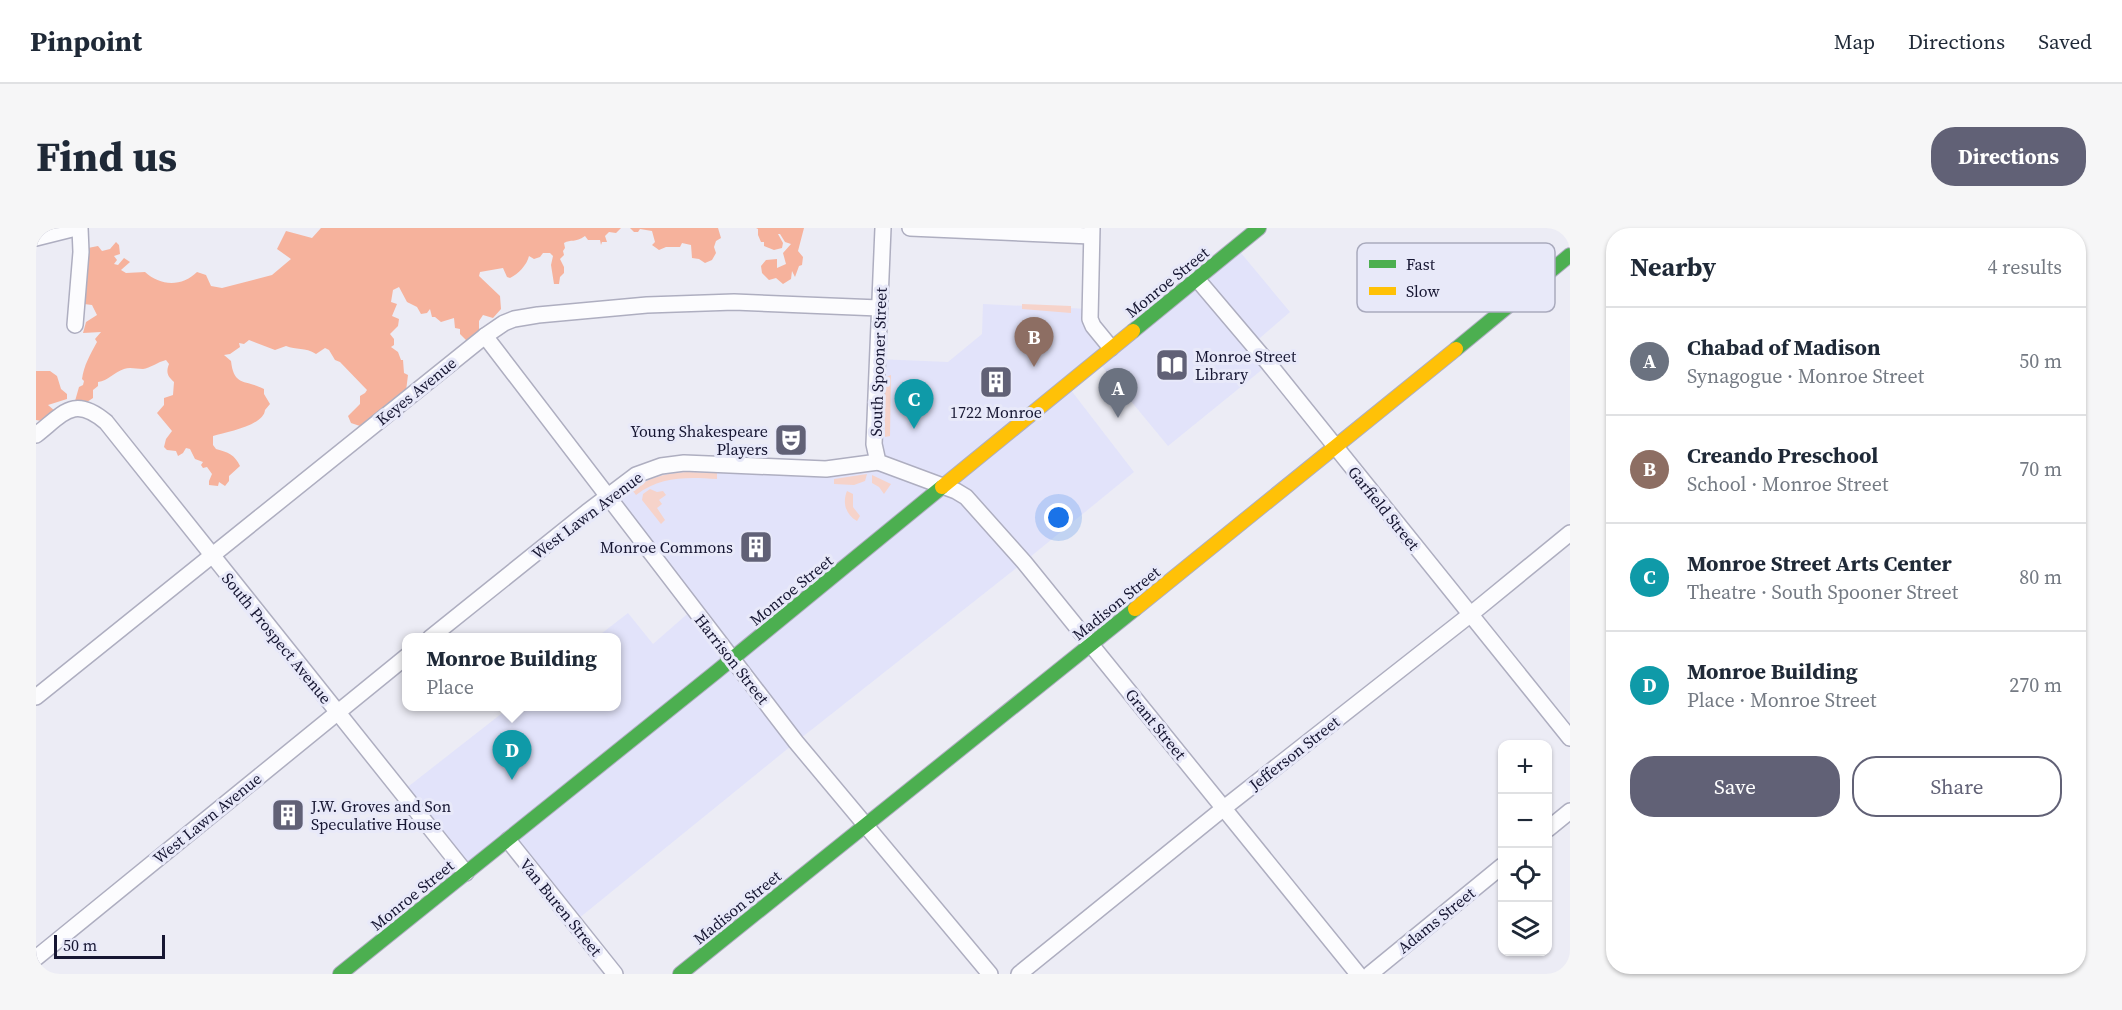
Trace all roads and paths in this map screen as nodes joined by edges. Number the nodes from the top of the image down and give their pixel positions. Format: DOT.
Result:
graph roads {
  1 [pos="78,228"];
  2 [pos="883,228"];
  3 [pos="910,228"];
  4 [pos="1259,228"];
  5 [pos="1091,232"];
  6 [pos="36,238"];
  7 [pos="1570,255"];
  8 [pos="1555,267"];
  9 [pos="1197,279"];
  10 [pos="879,308"];
  11 [pos="1501,312"];
  12 [pos="75,325"];
  13 [pos="485,336"];
  14 [pos="1111,348"];
  15 [pos="36,435"];
  16 [pos="1336,448"];
  17 [pos="878,462"];
  18 [pos="943,486"];
  19 [pos="609,497"];
  20 [pos="1570,533"];
  21 [pos="212,557"];
  22 [pos="1471,614"];
  23 [pos="436,633"];
  24 [pos="1091,644"];
  25 [pos="732,659"];
  26 [pos="402,660"];
  27 [pos="36,698"];
  28 [pos="337,712"];
  29 [pos="1570,738"];
  30 [pos="1224,808"];
  31 [pos="1570,811"];
  32 [pos="866,825"];
  33 [pos="1552,826"];
  34 [pos="508,840"];
  35 [pos="1498,870"];
  36 [pos="466,873"];
  37 [pos="36,958"];
  38 [pos="340,974"];
  39 [pos="615,974"];
  40 [pos="680,974"];
  41 [pos="990,974"];
  42 [pos="1019,974"];
  43 [pos="1358,974"];
  44 [pos="1370,974"];
  1 -- 6 [label="street"];
  1 -- 12 [label="street"];
  2 -- 10 [label="street, South Spooner Street"];
  3 -- 5 [label="street"];
  4 -- 9 [label="main road, Monroe Street"];
  5 -- 14 [label="street"];
  7 -- 8 [label="main road, Madison Street"];
  9 -- 14 [label="main road, Monroe Street"];
  9 -- 16 [label="street, Garfield Street"];
  10 -- 13 [label="street, Keyes Avenue"];
  10 -- 17 [label="street, South Spooner Street"];
  11 -- 16 [label="main road, Madison Street"];
  13 -- 19 [label="street, Harrison Street"];
  13 -- 21 [label="street, Keyes Avenue"];
  14 -- 18 [label="main road, Monroe Street"];
  15 -- 21 [label="street, South Prospect Avenue"];
  16 -- 22 [label="street, Garfield Street"];
  16 -- 24 [label="main road, Madison Street"];
  17 -- 18 [label="street"];
  17 -- 19 [label="street, West Lawn Avenue"];
  18 -- 24 [label="street, Grant Street"];
  18 -- 25 [label="main road, Monroe Street"];
  19 -- 23 [label="street, West Lawn Avenue"];
  19 -- 25 [label="street, Harrison Street"];
  20 -- 22 [label="street, Jefferson Street"];
  21 -- 27 [label="street, Keyes Avenue"];
  21 -- 28 [label="street, South Prospect Avenue"];
  22 -- 29 [label="street, Garfield Street"];
  22 -- 30 [label="street, Jefferson Street"];
  24 -- 30 [label="street, Grant Street"];
  24 -- 32 [label="main road, Madison Street"];
  25 -- 32 [label="street, Harrison Street"];
  25 -- 34 [label="main road, Monroe Street"];
  26 -- 28 [label="street, West Lawn Avenue"];
  28 -- 36 [label="street, South Prospect Avenue"];
  28 -- 37 [label="street, West Lawn Avenue"];
  30 -- 42 [label="street, Jefferson Street"];
  30 -- 43 [label="street, Grant Street"];
  31 -- 33 [label="street"];
  32 -- 40 [label="main road, Madison Street"];
  32 -- 41 [label="street, Harrison Street"];
  34 -- 36 [label="main road, Monroe Street"];
  34 -- 39 [label="street, Van Buren Street"];
  35 -- 44 [label="street, Adams Street"];
  36 -- 38 [label="main road, Monroe Street"];
}
